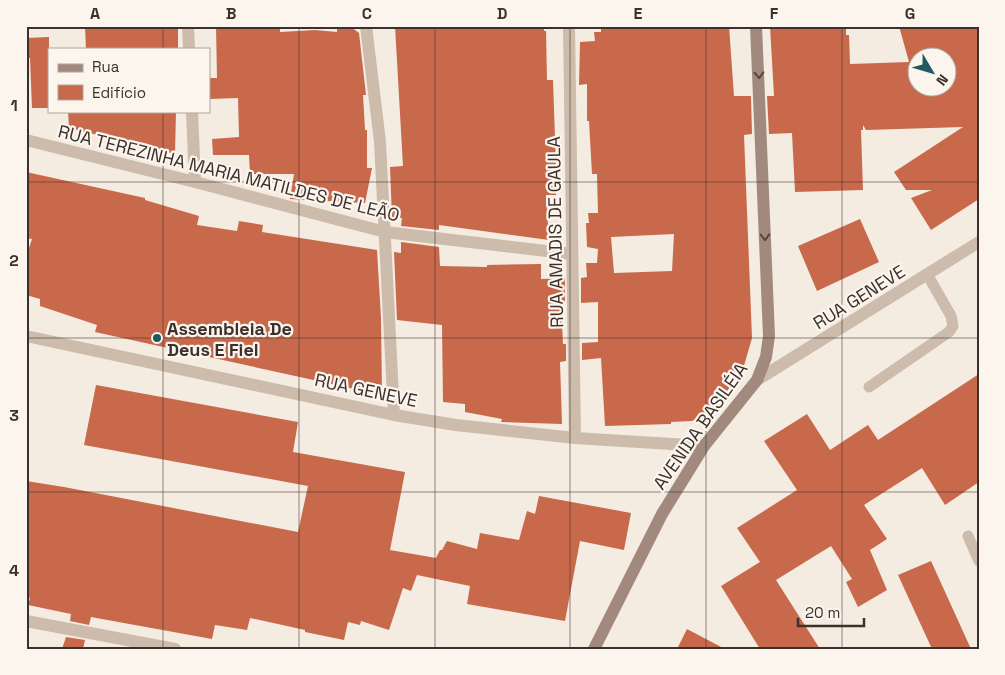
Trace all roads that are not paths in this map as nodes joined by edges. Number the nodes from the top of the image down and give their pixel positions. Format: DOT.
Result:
graph roads {
  1 [pos="188,26"];
  2 [pos="366,26"];
  3 [pos="569,26"];
  4 [pos="756,26"];
  5 [pos="189,48"];
  6 [pos="192,112"];
  7 [pos="26,140"];
  8 [pos="195,182"];
  9 [pos="385,232"];
  10 [pos="979,242"];
  11 [pos="572,254"];
  12 [pos="927,274"];
  13 [pos="26,336"];
  14 [pos="757,380"];
  15 [pos="869,387"];
  16 [pos="394,415"];
  17 [pos="576,438"];
  18 [pos="704,446"];
  19 [pos="968,536"];
  20 [pos="979,561"];
  21 [pos="26,621"];
  22 [pos="172,648"];
  23 [pos="594,649"];
  1 -- 5 [label="street"];
  2 -- 9 [label="street"];
  3 -- 11 [label="street, RUA AMADIS DE GAULA"];
  4 -- 14 [label="street, AVENIDA BASILÉIA, one-way"];
  6 -- 8 [label="street"];
  7 -- 8 [label="street, RUA TEREZINHA MARIA MATILDES DE LEÃO"];
  8 -- 9 [label="street, RUA TEREZINHA MARIA MATILDES DE LEÃO"];
  9 -- 11 [label="street, RUA TEREZINHA MARIA MATILDES DE LEÃO"];
  9 -- 16 [label="street"];
  10 -- 12 [label="street, RUA GENEVE"];
  11 -- 17 [label="street, RUA AMADIS DE GAULA"];
  12 -- 14 [label="street, RUA GENEVE"];
  12 -- 15 [label="lane"];
  13 -- 16 [label="street, RUA GENEVE"];
  14 -- 18 [label="street, AVENIDA BASILÉIA"];
  16 -- 17 [label="street, RUA GENEVE"];
  17 -- 18 [label="street, RUA GENEVE"];
  18 -- 23 [label="street, AVENIDA BASILÉIA"];
  19 -- 20 [label="lane"];
  21 -- 22 [label="street"];
}
